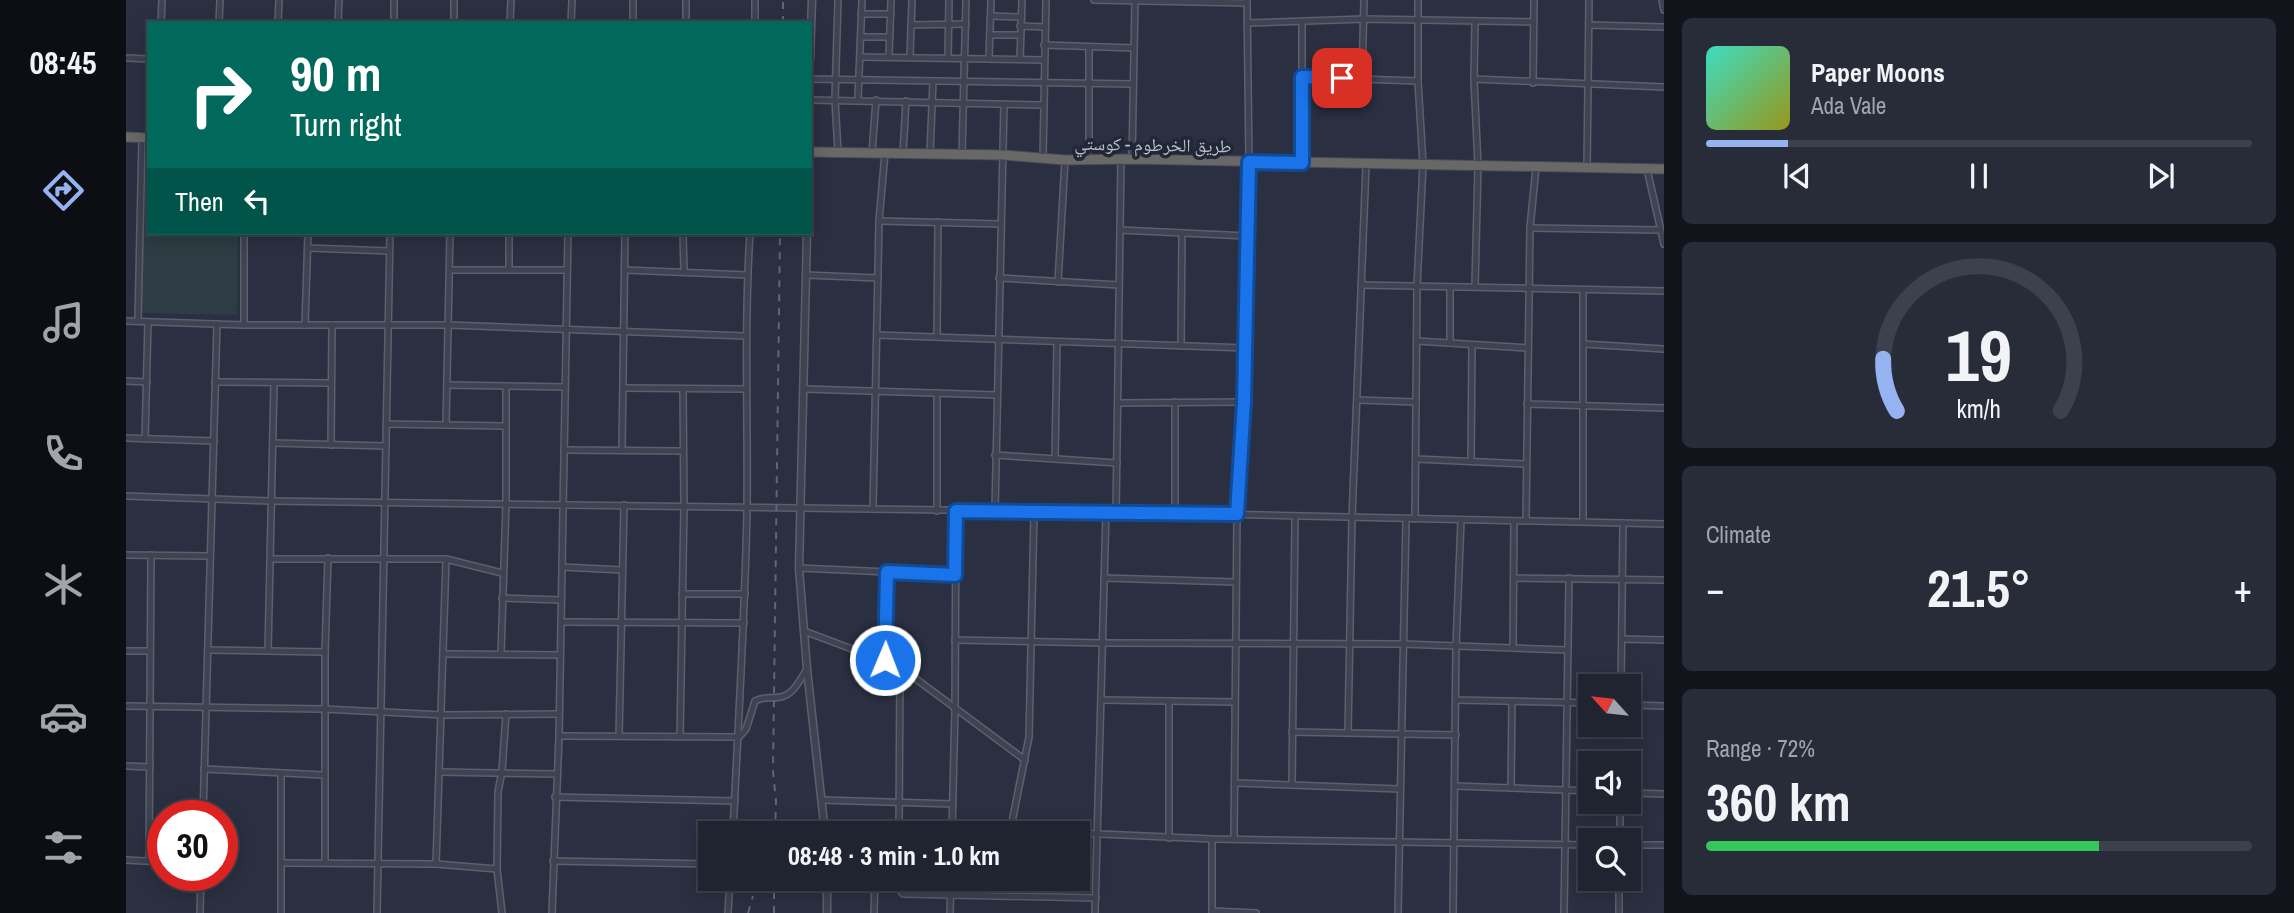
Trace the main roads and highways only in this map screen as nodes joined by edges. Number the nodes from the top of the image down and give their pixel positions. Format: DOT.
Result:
graph roads {
  1 [pos="126,137"];
  2 [pos="145,138"];
  3 [pos="812,152"];
  4 [pos="1664,169"];
  1 -- 2 [label="highway"];
  3 -- 4 [label="highway, طريق الخرطوم - كوستي"];
}
